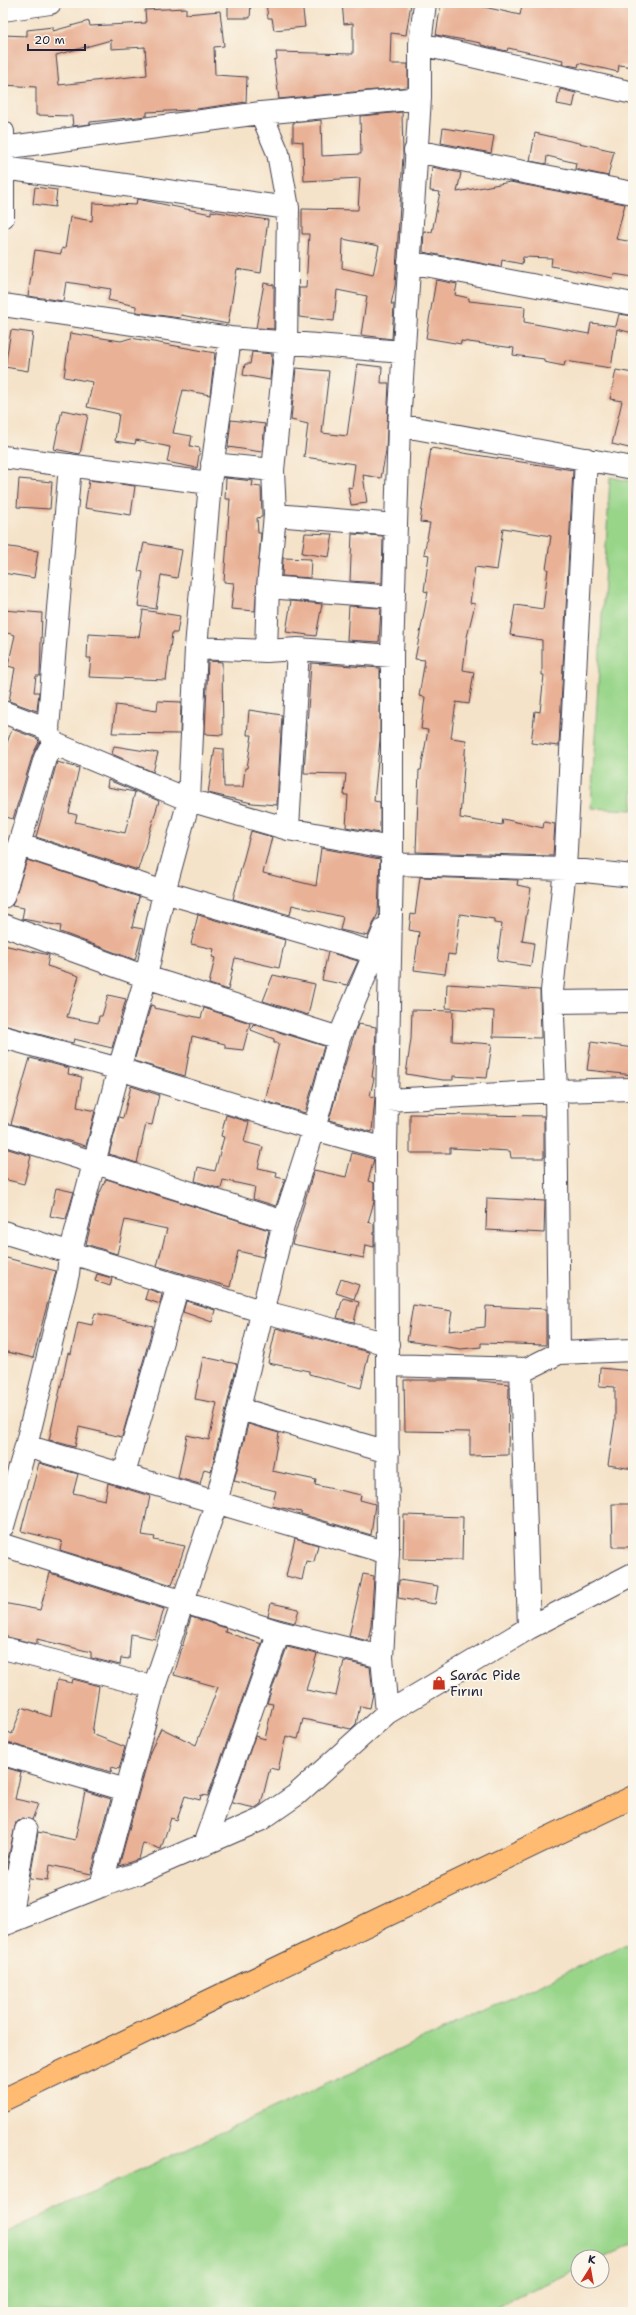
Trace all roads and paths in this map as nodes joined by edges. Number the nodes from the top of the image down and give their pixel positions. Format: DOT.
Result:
graph roads {
  1 [pos="50,3"];
  2 [pos="425,3"];
  3 [pos="3,10"];
  4 [pos="420,44"];
  5 [pos="633,94"];
  6 [pos="420,98"];
  7 [pos="261,113"];
  8 [pos="4,149"];
  9 [pos="415,151"];
  10 [pos="633,192"];
  11 [pos="288,208"];
  12 [pos="3,217"];
  13 [pos="409,262"];
  14 [pos="633,304"];
  15 [pos="3,305"];
  16 [pos="230,338"];
  17 [pos="286,344"];
  18 [pos="403,352"];
  19 [pos="399,425"];
  20 [pos="3,457"];
  21 [pos="586,460"];
  22 [pos="70,465"];
  23 [pos="633,468"];
  24 [pos="273,470"];
  25 [pos="211,474"];
  26 [pos="275,515"];
  27 [pos="396,525"];
  28 [pos="268,587"];
  29 [pos="394,597"];
  30 [pos="196,648"];
  31 [pos="298,649"];
  32 [pos="266,651"];
  33 [pos="392,656"];
  34 [pos="3,712"];
  35 [pos="50,736"];
  36 [pos="189,800"];
  37 [pos="288,829"];
  38 [pos="20,846"];
  39 [pos="392,856"];
  40 [pos="565,868"];
  41 [pos="633,876"];
  42 [pos="164,892"];
  43 [pos="3,897"];
  44 [pos="390,918"];
  45 [pos="3,925"];
  46 [pos="375,953"];
  47 [pos="146,977"];
  48 [pos="633,1001"];
  49 [pos="552,1002"];
  50 [pos="3,1038"];
  51 [pos="339,1038"];
  52 [pos="119,1068"];
  53 [pos="633,1089"];
  54 [pos="556,1091"];
  55 [pos="387,1100"];
  56 [pos="314,1129"];
  57 [pos="3,1134"];
  58 [pos="386,1149"];
  59 [pos="96,1163"];
  60 [pos="284,1222"];
  61 [pos="3,1232"];
  62 [pos="70,1254"];
  63 [pos="178,1285"];
  64 [pos="262,1311"];
  65 [pos="633,1350"];
  66 [pos="559,1353"];
  67 [pos="387,1354"];
  68 [pos="521,1369"];
  69 [pos="240,1409"];
  70 [pos="26,1446"];
  71 [pos="388,1452"];
  72 [pos="124,1474"];
  73 [pos="216,1504"];
  74 [pos="3,1526"];
  75 [pos="3,1545"];
  76 [pos="388,1553"];
  77 [pos="633,1574"];
  78 [pos="184,1602"];
  79 [pos="529,1628"];
  80 [pos="279,1632"];
  81 [pos="3,1648"];
  82 [pos="382,1657"];
  83 [pos="154,1687"];
  84 [pos="387,1713"];
  85 [pos="3,1754"];
  86 [pos="126,1790"];
  87 [pos="633,1797"];
  88 [pos="26,1830"];
  89 [pos="204,1845"];
  90 [pos="101,1886"];
  91 [pos="6,1924"];
  92 [pos="3,2100"];
  1 -- 3 [label="street"];
  2 -- 4 [label="street"];
  4 -- 5 [label="street"];
  4 -- 6 [label="street"];
  6 -- 7 [label="street"];
  6 -- 9 [label="street"];
  7 -- 8 [label="street"];
  7 -- 11 [label="street"];
  8 -- 11 [label="street"];
  8 -- 12 [label="street"];
  9 -- 10 [label="street"];
  9 -- 13 [label="street"];
  11 -- 17 [label="street"];
  13 -- 14 [label="street"];
  13 -- 18 [label="street"];
  15 -- 16 [label="street"];
  16 -- 17 [label="street"];
  16 -- 25 [label="street"];
  17 -- 18 [label="street"];
  17 -- 24 [label="street"];
  18 -- 19 [label="street"];
  19 -- 21 [label="street"];
  19 -- 27 [label="street"];
  20 -- 22 [label="street"];
  21 -- 23 [label="street"];
  21 -- 40 [label="street"];
  22 -- 25 [label="street"];
  22 -- 35 [label="street"];
  24 -- 25 [label="street"];
  24 -- 26 [label="street"];
  25 -- 30 [label="street"];
  26 -- 27 [label="street"];
  26 -- 28 [label="street"];
  27 -- 29 [label="street"];
  28 -- 29 [label="street"];
  28 -- 32 [label="street"];
  29 -- 33 [label="street"];
  30 -- 32 [label="street"];
  30 -- 36 [label="street"];
  31 -- 32 [label="street"];
  31 -- 33 [label="street"];
  31 -- 37 [label="street"];
  33 -- 39 [label="street"];
  34 -- 35 [label="street"];
  35 -- 36 [label="street"];
  35 -- 38 [label="street"];
  36 -- 37 [label="street"];
  36 -- 42 [label="street"];
  37 -- 39 [label="street"];
  38 -- 42 [label="street"];
  38 -- 43 [label="street"];
  39 -- 40 [label="street"];
  39 -- 44 [label="street"];
  40 -- 41 [label="street"];
  40 -- 49 [label="street"];
  42 -- 46 [label="street"];
  42 -- 47 [label="street"];
  44 -- 46 [label="street"];
  44 -- 55 [label="street"];
  45 -- 47 [label="street"];
  46 -- 51 [label="street"];
  47 -- 51 [label="street"];
  47 -- 52 [label="street"];
  48 -- 49 [label="street"];
  49 -- 54 [label="street"];
  50 -- 52 [label="street"];
  51 -- 56 [label="street"];
  52 -- 56 [label="street"];
  52 -- 59 [label="street"];
  53 -- 54 [label="street"];
  54 -- 55 [label="street"];
  54 -- 66 [label="street"];
  55 -- 58 [label="street"];
  56 -- 58 [label="street"];
  56 -- 60 [label="street"];
  57 -- 59 [label="street"];
  58 -- 67 [label="street"];
  59 -- 60 [label="street"];
  59 -- 62 [label="street"];
  60 -- 64 [label="street"];
  61 -- 62 [label="street"];
  62 -- 63 [label="street"];
  62 -- 70 [label="street"];
  63 -- 64 [label="street"];
  63 -- 72 [label="street"];
  64 -- 67 [label="street"];
  64 -- 69 [label="street"];
  65 -- 66 [label="street"];
  66 -- 68 [label="street"];
  67 -- 68 [label="street"];
  67 -- 71 [label="street"];
  68 -- 79 [label="street"];
  69 -- 71 [label="street"];
  69 -- 73 [label="street"];
  70 -- 72 [label="street"];
  70 -- 74 [label="street"];
  71 -- 76 [label="street"];
  72 -- 73 [label="street"];
  73 -- 76 [label="street"];
  73 -- 78 [label="street"];
  75 -- 78 [label="street"];
  76 -- 82 [label="street"];
  77 -- 79 [label="street"];
  78 -- 80 [label="street"];
  78 -- 83 [label="street"];
  79 -- 84 [label="street"];
  80 -- 82 [label="street"];
  80 -- 89 [label="street"];
  81 -- 83 [label="street"];
  82 -- 84 [label="street"];
  83 -- 86 [label="street"];
  84 -- 89 [label="street"];
  85 -- 86 [label="street"];
  86 -- 90 [label="street"];
  87 -- 92 [label="main road"];
  88 -- 91 [label="street"];
  89 -- 90 [label="street"];
  90 -- 91 [label="street"];
}
